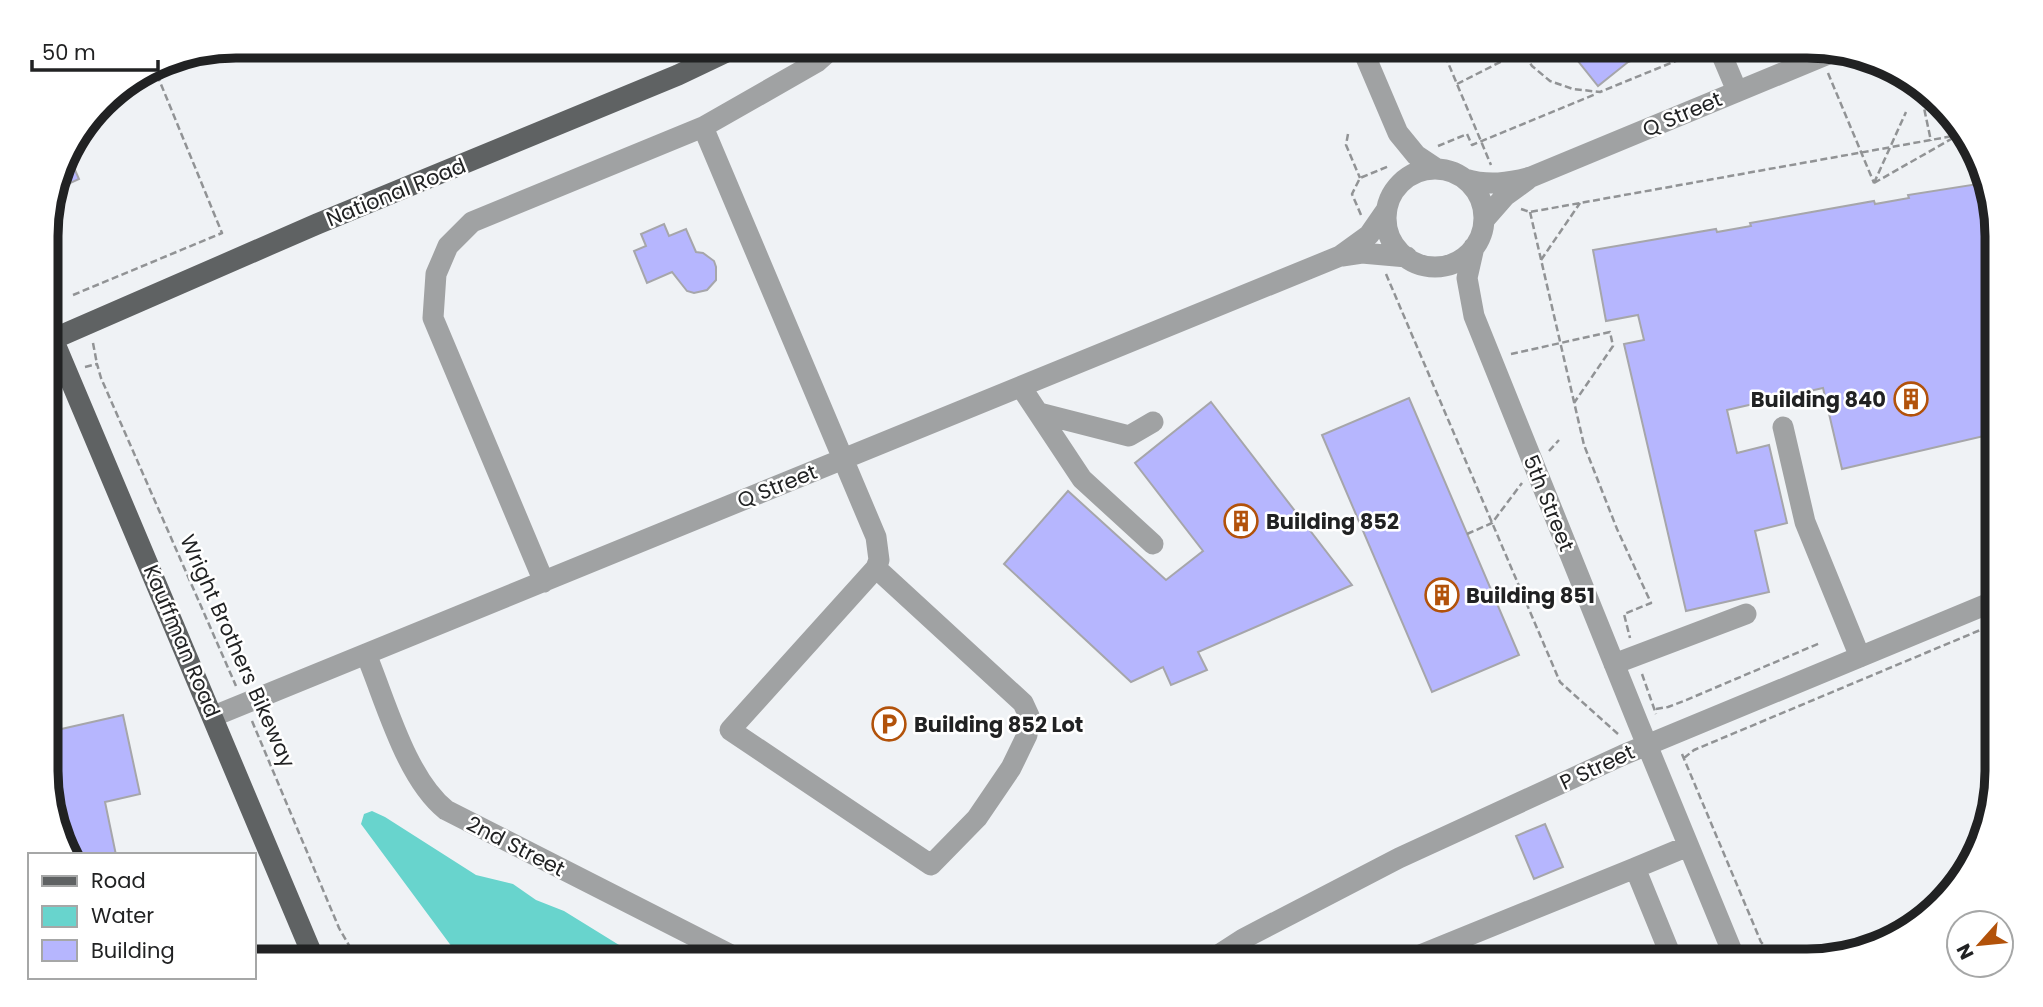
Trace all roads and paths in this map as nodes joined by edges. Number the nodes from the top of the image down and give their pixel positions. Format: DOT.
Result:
graph roads {
  1 [pos="714,58"];
  2 [pos="822,58"];
  3 [pos="1367,58"];
  4 [pos="1446,58"];
  5 [pos="1508,58"];
  6 [pos="1527,58"];
  7 [pos="1686,58"];
  8 [pos="1717,58"];
  9 [pos="1817,58"];
  10 [pos="1829,59"];
  11 [pos="158,76"];
  12 [pos="1457,84"];
  13 [pos="1737,91"];
  14 [pos="1600,92"];
  15 [pos="1923,101"];
  16 [pos="1906,112"];
  17 [pos="704,127"];
  18 [pos="1398,133"];
  19 [pos="1348,134"];
  20 [pos="1954,136"];
  21 [pos="1954,137"];
  22 [pos="1931,141"];
  23 [pos="1437,146"];
  24 [pos="1889,148"];
  25 [pos="1863,153"];
  26 [pos="1389,166"];
  27 [pos="1437,170"];
  28 [pos="1494,172"];
  29 [pos="1531,177"];
  30 [pos="1360,178"];
  31 [pos="1465,179"];
  32 [pos="1874,183"];
  33 [pos="1396,186"];
  34 [pos="1580,203"];
  35 [pos="1387,209"];
  36 [pos="1484,220"];
  37 [pos="1364,221"];
  38 [pos="1474,247"];
  39 [pos="1340,256"];
  40 [pos="1407,257"];
  41 [pos="1541,260"];
  42 [pos="1429,266"];
  43 [pos="1384,270"];
  44 [pos="73,295"];
  45 [pos="1474,316"];
  46 [pos="58,327"];
  47 [pos="93,342"];
  48 [pos="1560,344"];
  49 [pos="58,349"];
  50 [pos="1491,358"];
  51 [pos="97,364"];
  52 [pos="85,367"];
  53 [pos="1021,387"];
  54 [pos="1574,403"];
  55 [pos="1039,413"];
  56 [pos="1153,422"];
  57 [pos="1783,427"];
  58 [pos="845,458"];
  59 [pos="1492,523"];
  60 [pos="1467,534"];
  61 [pos="1153,544"];
  62 [pos="876,568"];
  63 [pos="544,582"];
  64 [pos="1985,605"];
  65 [pos="1746,614"];
  66 [pos="1985,628"];
  67 [pos="1820,643"];
  68 [pos="366,654"];
  69 [pos="1634,655"];
  70 [pos="1860,657"];
  71 [pos="1614,664"];
  72 [pos="244,704"];
  73 [pos="1656,709"];
  74 [pos="1656,714"];
  75 [pos="214,716"];
  76 [pos="1618,734"];
  77 [pos="1646,745"];
  78 [pos="1688,846"];
  79 [pos="1635,868"];
  80 [pos="311,949"];
  81 [pos="351,949"];
  82 [pos="719,949"];
  83 [pos="1228,949"];
  84 [pos="1435,949"];
  85 [pos="1668,949"];
  86 [pos="1731,949"];
  87 [pos="1767,949"];
  1 -- 46 [label="main road, National Road"];
  2 -- 17 [label="street"];
  3 -- 18 [label="street"];
  4 -- 12 [label="path"];
  5 -- 12 [label="path"];
  6 -- 14 [label="path"];
  7 -- 14 [label="path"];
  8 -- 13 [label="street"];
  9 -- 13 [label="street, Q Street"];
  10 -- 25 [label="path"];
  11 -- 44 [label="path"];
  12 -- 28 [label="path"];
  13 -- 29 [label="street, Q Street"];
  14 -- 23 [label="path"];
  15 -- 22 [label="path"];
  16 -- 24 [label="path"];
  17 -- 58 [label="street"];
  17 -- 63 [label="street"];
  18 -- 27 [label="street"];
  18 -- 33 [label="street"];
  19 -- 30 [label="path"];
  20 -- 22 [label="path"];
  21 -- 32 [label="path"];
  22 -- 24 [label="path"];
  24 -- 25 [label="path"];
  24 -- 32 [label="path"];
  25 -- 32 [label="path"];
  25 -- 34 [label="path"];
  26 -- 30 [label="path"];
  27 -- 31 [label="street"];
  27 -- 33 [label="street"];
  29 -- 31 [label="street, Q Street"];
  29 -- 36 [label="street, Q Street"];
  30 -- 37 [label="path"];
  31 -- 36 [label="street"];
  33 -- 35 [label="street"];
  34 -- 41 [label="path"];
  34 -- 41 [label="path"];
  35 -- 39 [label="street, Q Street"];
  35 -- 40 [label="street"];
  36 -- 38 [label="street"];
  38 -- 42 [label="street"];
  38 -- 45 [label="street, 5th Street"];
  39 -- 40 [label="street, Q Street"];
  39 -- 53 [label="street, Q Street"];
  40 -- 42 [label="street"];
  41 -- 48 [label="path"];
  42 -- 45 [label="street, 5th Street"];
  43 -- 59 [label="path"];
  45 -- 50 [label="street, 5th Street"];
  47 -- 51 [label="path, Wright Brothers Bikeway"];
  48 -- 50 [label="path"];
  48 -- 54 [label="path"];
  48 -- 54 [label="path"];
  49 -- 75 [label="main road, Kauffman Road"];
  50 -- 71 [label="street, 5th Street"];
  51 -- 52 [label="path"];
  51 -- 72 [label="path, Wright Brothers Bikeway"];
  53 -- 55 [label="street"];
  53 -- 58 [label="street, Q Street"];
  54 -- 69 [label="path"];
  55 -- 56 [label="street"];
  55 -- 61 [label="street"];
  57 -- 70 [label="street"];
  58 -- 62 [label="street"];
  58 -- 63 [label="street, Q Street"];
  59 -- 60 [label="path"];
  59 -- 76 [label="path"];
  62 -- 62 [label="street"];
  63 -- 68 [label="street, Q Street"];
  64 -- 70 [label="street, P Street"];
  65 -- 69 [label="street"];
  66 -- 87 [label="path"];
  67 -- 73 [label="path"];
  68 -- 72 [label="street, Q Street"];
  68 -- 82 [label="street, 2nd Street"];
  69 -- 71 [label="street"];
  69 -- 73 [label="path"];
  70 -- 77 [label="street, P Street"];
  71 -- 77 [label="street, 5th Street"];
  72 -- 75 [label="street, Q Street"];
  72 -- 81 [label="path, Wright Brothers Bikeway"];
  73 -- 74 [label="path"];
  75 -- 80 [label="main road, Kauffman Road"];
  77 -- 78 [label="street, 5th Street"];
  77 -- 83 [label="street, P Street"];
  78 -- 79 [label="street"];
  78 -- 86 [label="street, 5th Street"];
  79 -- 84 [label="street"];
  79 -- 85 [label="street"];
}
